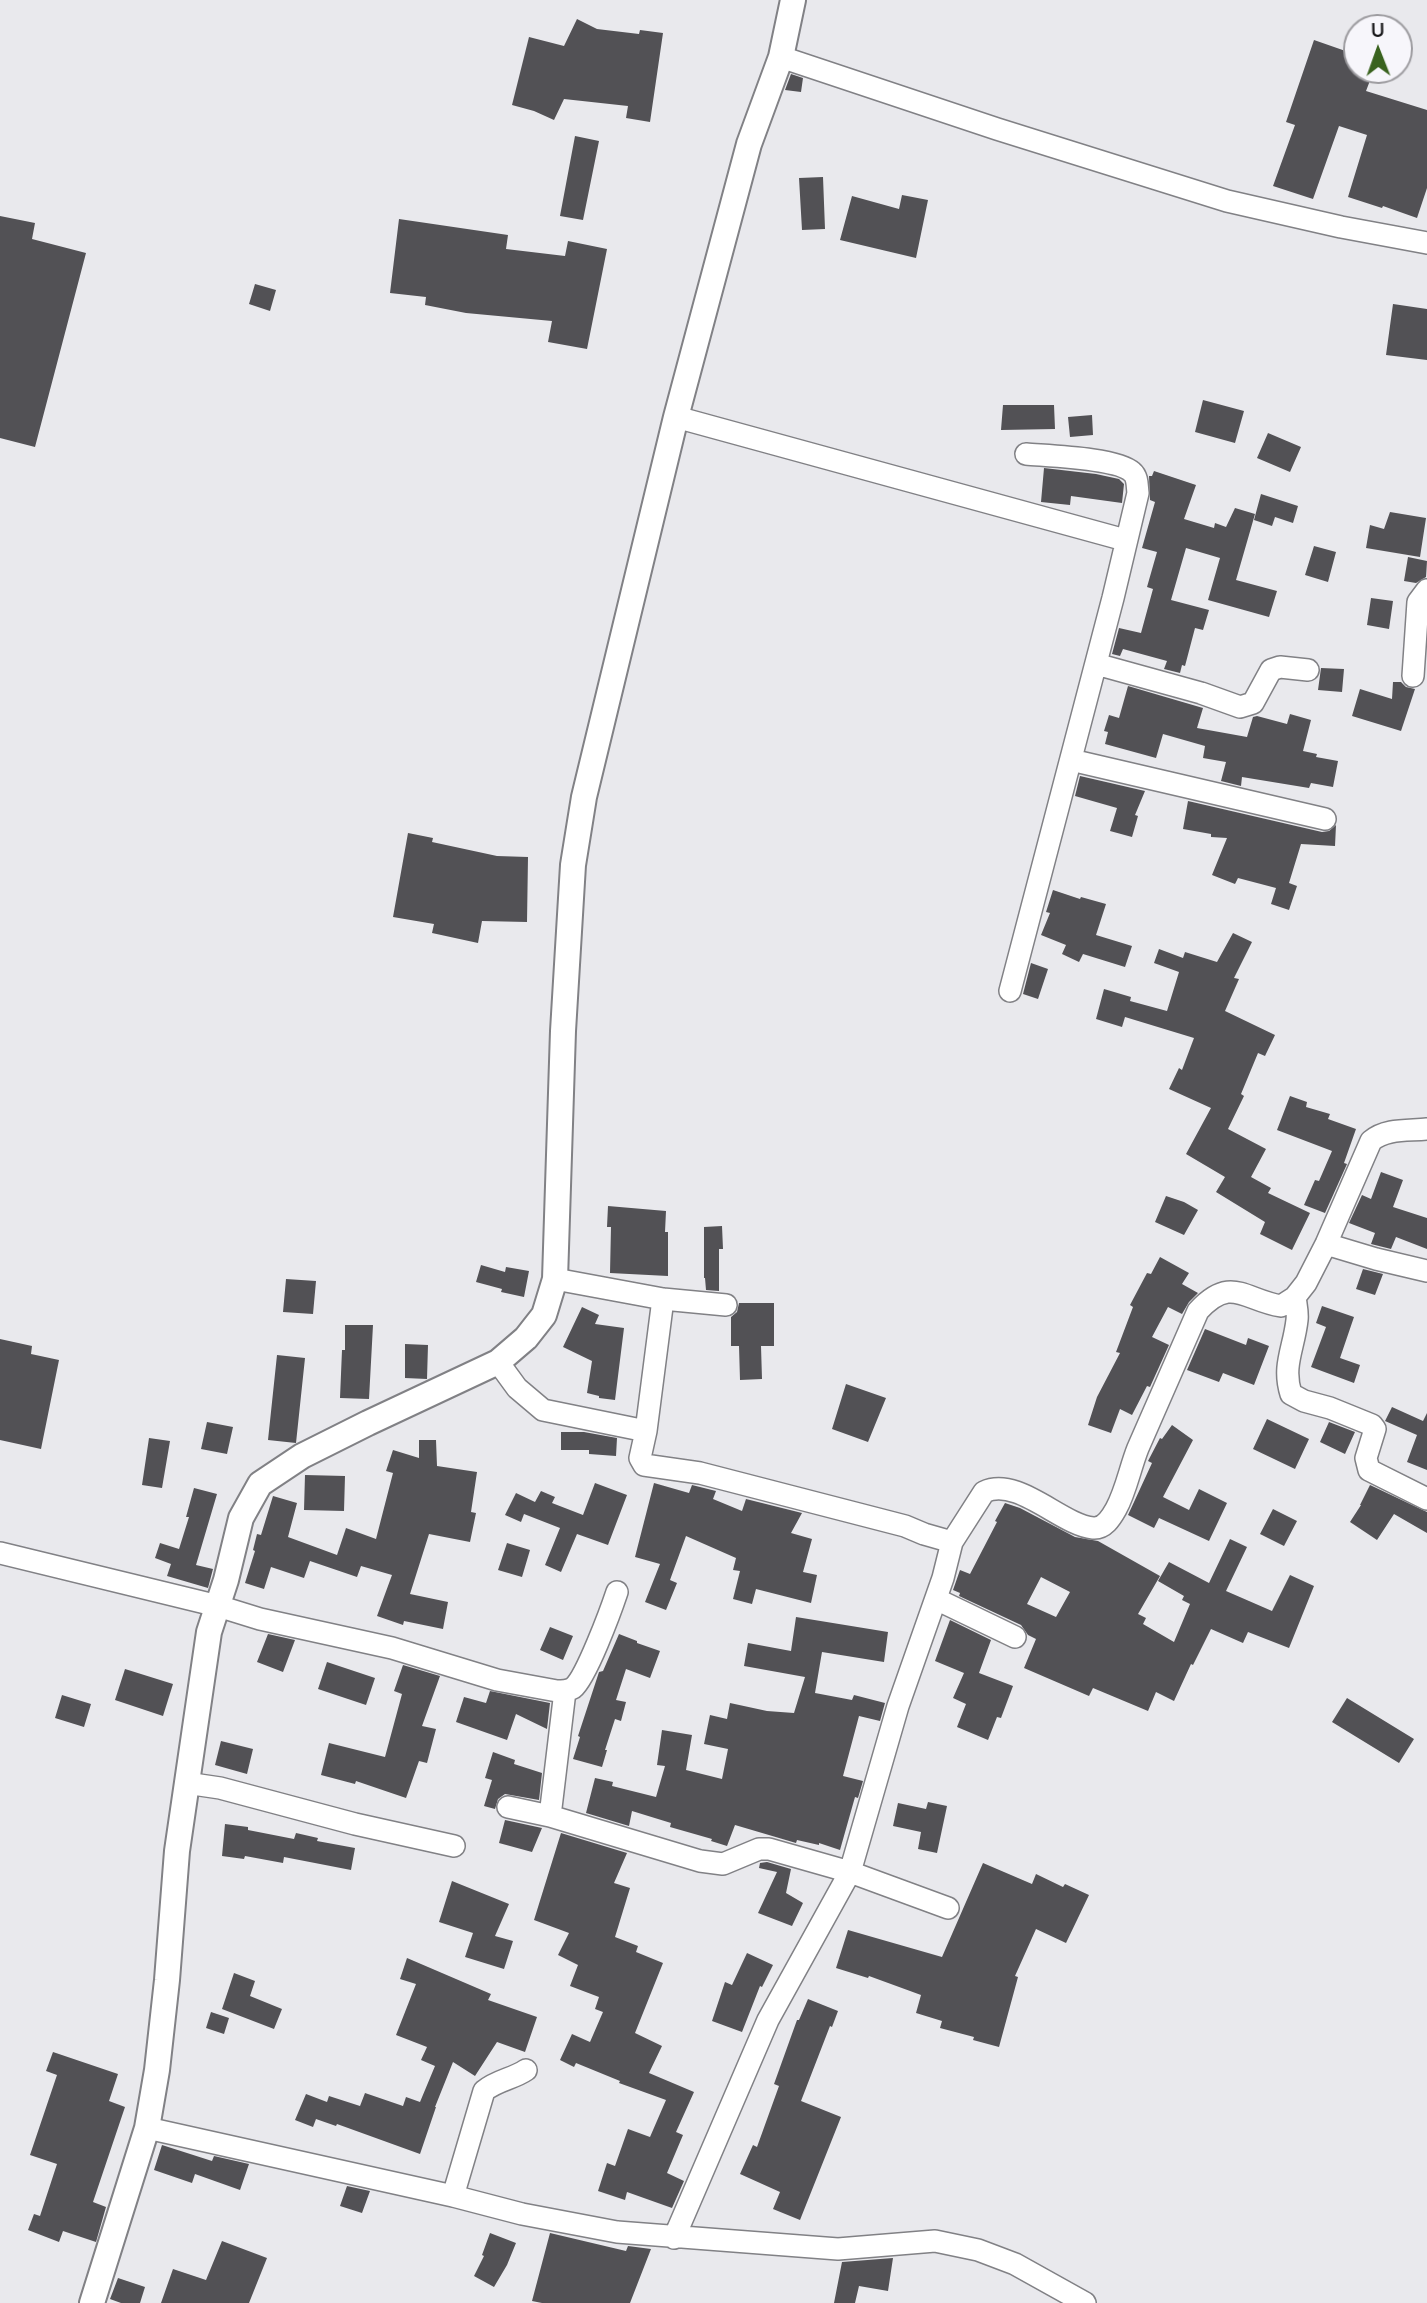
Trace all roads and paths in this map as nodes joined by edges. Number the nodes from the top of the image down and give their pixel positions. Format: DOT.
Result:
graph roads {
  1 [pos="793,0"];
  2 [pos="781,57"];
  3 [pos="1427,243"];
  4 [pos="676,418"];
  5 [pos="1026,454"];
  6 [pos="1125,540"];
  7 [pos="1427,590"];
  8 [pos="1096,664"];
  9 [pos="1308,670"];
  10 [pos="1413,676"];
  11 [pos="1071,760"];
  12 [pos="1325,819"];
  13 [pos="1010,991"];
  14 [pos="1427,1129"];
  15 [pos="1326,1244"];
  16 [pos="1427,1271"];
  17 [pos="555,1279"];
  18 [pos="1295,1297"];
  19 [pos="663,1299"];
  20 [pos="726,1305"];
  21 [pos="498,1362"];
  22 [pos="646,1431"];
  23 [pos="1427,1499"];
  24 [pos="952,1542"];
  25 [pos="0,1553"];
  26 [pos="617,1592"];
  27 [pos="936,1599"];
  28 [pos="218,1606"];
  29 [pos="1015,1637"];
  30 [pos="565,1691"];
  31 [pos="186,1783"];
  32 [pos="508,1807"];
  33 [pos="550,1816"];
  34 [pos="454,1846"];
  35 [pos="850,1872"];
  36 [pos="948,1908"];
  37 [pos="526,2070"];
  38 [pos="146,2128"];
  39 [pos="453,2196"];
  40 [pos="674,2238"];
  41 [pos="92,2303"];
  42 [pos="1085,2303"];
  1 -- 2 [label="street"];
  2 -- 3 [label="street"];
  2 -- 4 [label="street"];
  4 -- 6 [label="street"];
  4 -- 17 [label="street"];
  5 -- 6 [label="street"];
  6 -- 8 [label="street"];
  7 -- 10 [label="street"];
  8 -- 9 [label="street"];
  8 -- 11 [label="street"];
  11 -- 12 [label="street"];
  11 -- 13 [label="street"];
  14 -- 15 [label="street"];
  15 -- 16 [label="street"];
  15 -- 18 [label="street"];
  17 -- 19 [label="street"];
  17 -- 21 [label="street"];
  18 -- 23 [label="street"];
  18 -- 24 [label="street"];
  19 -- 20 [label="street"];
  19 -- 22 [label="street"];
  21 -- 22 [label="street"];
  21 -- 28 [label="street"];
  22 -- 24 [label="street"];
  24 -- 27 [label="street"];
  25 -- 28 [label="street"];
  26 -- 30 [label="street"];
  27 -- 29 [label="street"];
  27 -- 35 [label="street"];
  28 -- 30 [label="street"];
  28 -- 31 [label="street"];
  30 -- 33 [label="street"];
  31 -- 34 [label="street"];
  31 -- 38 [label="street"];
  32 -- 33 [label="street"];
  33 -- 35 [label="street"];
  35 -- 36 [label="street"];
  35 -- 40 [label="street"];
  37 -- 39 [label="street"];
  38 -- 39 [label="street"];
  38 -- 41 [label="street"];
  39 -- 40 [label="street"];
  40 -- 42 [label="street"];
}
